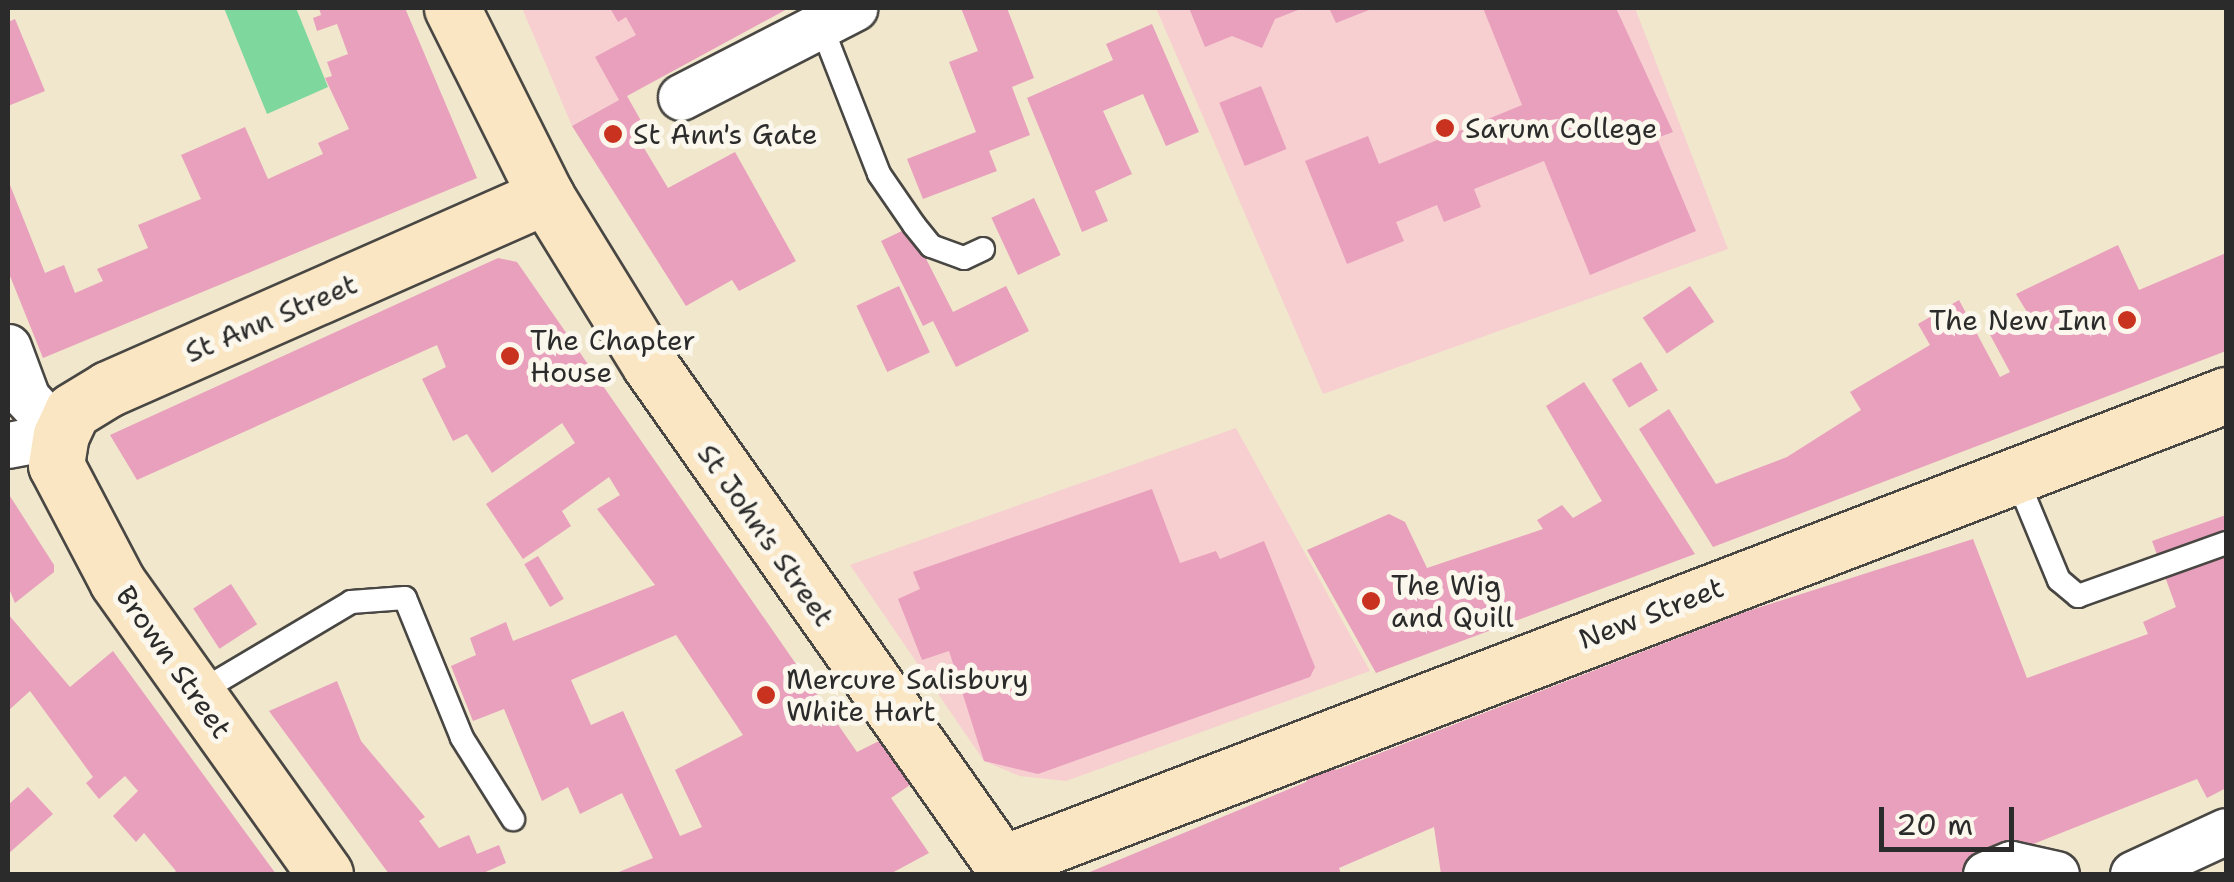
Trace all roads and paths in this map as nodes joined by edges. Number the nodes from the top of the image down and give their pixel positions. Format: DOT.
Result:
graph roads {
  1 [pos="452,8"];
  2 [pos="838,16"];
  3 [pos="681,96"];
  4 [pos="546,196"];
  5 [pos="983,248"];
  6 [pos="8,347"];
  7 [pos="2226,395"];
  8 [pos="61,435"];
  9 [pos="8,445"];
  10 [pos="2015,474"];
  11 [pos="2226,543"];
  12 [pos="195,695"];
  13 [pos="959,804"];
  14 [pos="513,819"];
  15 [pos="2226,831"];
  16 [pos="1076,832"];
  17 [pos="996,871"];
  18 [pos="325,874"];
  19 [pos="1986,874"];
  20 [pos="2056,874"];
  21 [pos="2133,874"];
  1 -- 4 [label="street, St John's Street"];
  2 -- 3 [label="street"];
  2 -- 5 [label="lane"];
  4 -- 8 [label="street, St Ann Street"];
  4 -- 13 [label="street, St John's Street"];
  6 -- 8 [label="street"];
  7 -- 10 [label="street, New Street"];
  8 -- 9 [label="street"];
  8 -- 12 [label="street, Brown Street"];
  10 -- 11 [label="lane"];
  10 -- 16 [label="street, New Street"];
  12 -- 14 [label="lane"];
  12 -- 18 [label="street, Brown Street"];
  13 -- 16 [label="street"];
  13 -- 17 [label="street, St John's Street"];
  15 -- 21 [label="street"];
  16 -- 17 [label="street, New Street"];
  19 -- 20 [label="street"];
}
